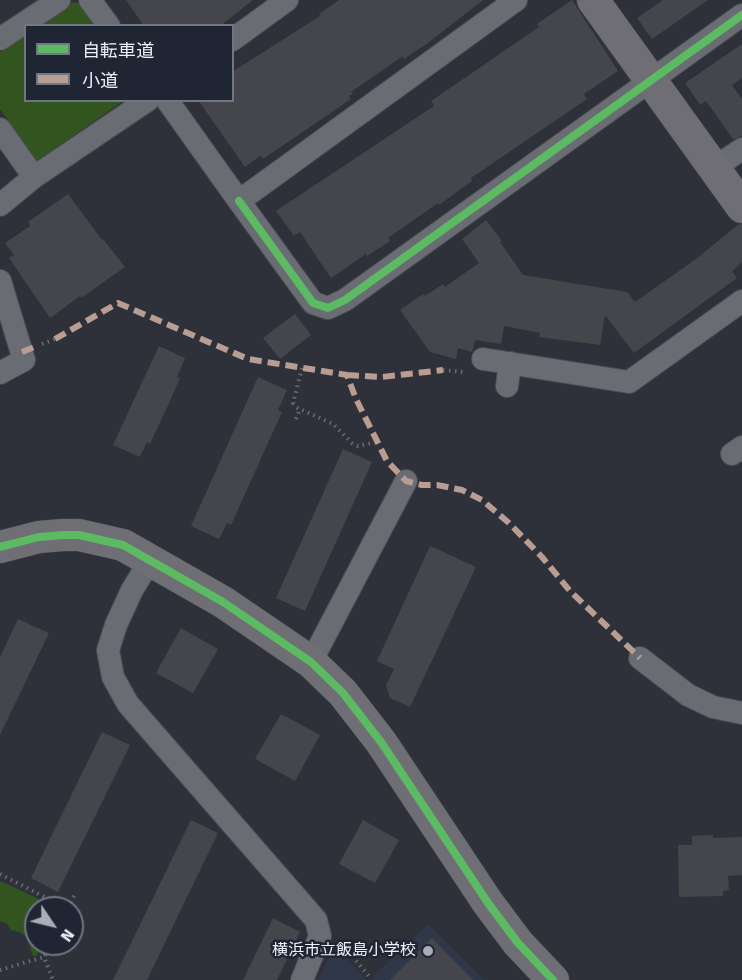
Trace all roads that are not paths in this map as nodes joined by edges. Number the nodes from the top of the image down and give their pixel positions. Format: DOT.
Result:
graph roads {
  1 [pos="59,0"];
  2 [pos="90,0"];
  3 [pos="287,0"];
  4 [pos="516,0"];
  5 [pos="593,0"];
  6 [pos="742,15"];
  7 [pos="108,24"];
  8 [pos="0,39"];
  9 [pos="234,39"];
  10 [pos="651,81"];
  11 [pos="145,102"];
  12 [pos="168,102"];
  13 [pos="0,129"];
  14 [pos="742,149"];
  15 [pos="714,168"];
  16 [pos="34,177"];
  17 [pos="239,201"];
  18 [pos="0,205"];
  19 [pos="742,207"];
  20 [pos="0,280"];
  21 [pos="742,301"];
  22 [pos="483,359"];
  23 [pos="510,363"];
  24 [pos="0,373"];
  25 [pos="507,386"];
  26 [pos="406,481"];
  27 [pos="0,547"];
  28 [pos="150,561"];
  29 [pos="640,658"];
  30 [pos="311,662"];
  31 [pos="742,713"];
  32 [pos="302,980"];
  33 [pos="553,980"];
  1 -- 8 [label="street"];
  2 -- 7 [label="street"];
  3 -- 9 [label="street"];
  4 -- 17 [label="street"];
  5 -- 10 [label="street"];
  6 -- 10 [label="street"];
  10 -- 15 [label="street"];
  10 -- 17 [label="street"];
  11 -- 16 [label="street"];
  12 -- 17 [label="street"];
  13 -- 16 [label="street"];
  14 -- 15 [label="street"];
  15 -- 19 [label="street"];
  16 -- 18 [label="street"];
  20 -- 24 [label="street"];
  21 -- 23 [label="street"];
  22 -- 23 [label="street"];
  23 -- 25 [label="street"];
  26 -- 30 [label="street"];
  27 -- 28 [label="street"];
  28 -- 30 [label="street"];
  28 -- 32 [label="street"];
  29 -- 31 [label="street"];
  30 -- 33 [label="street"];
}
